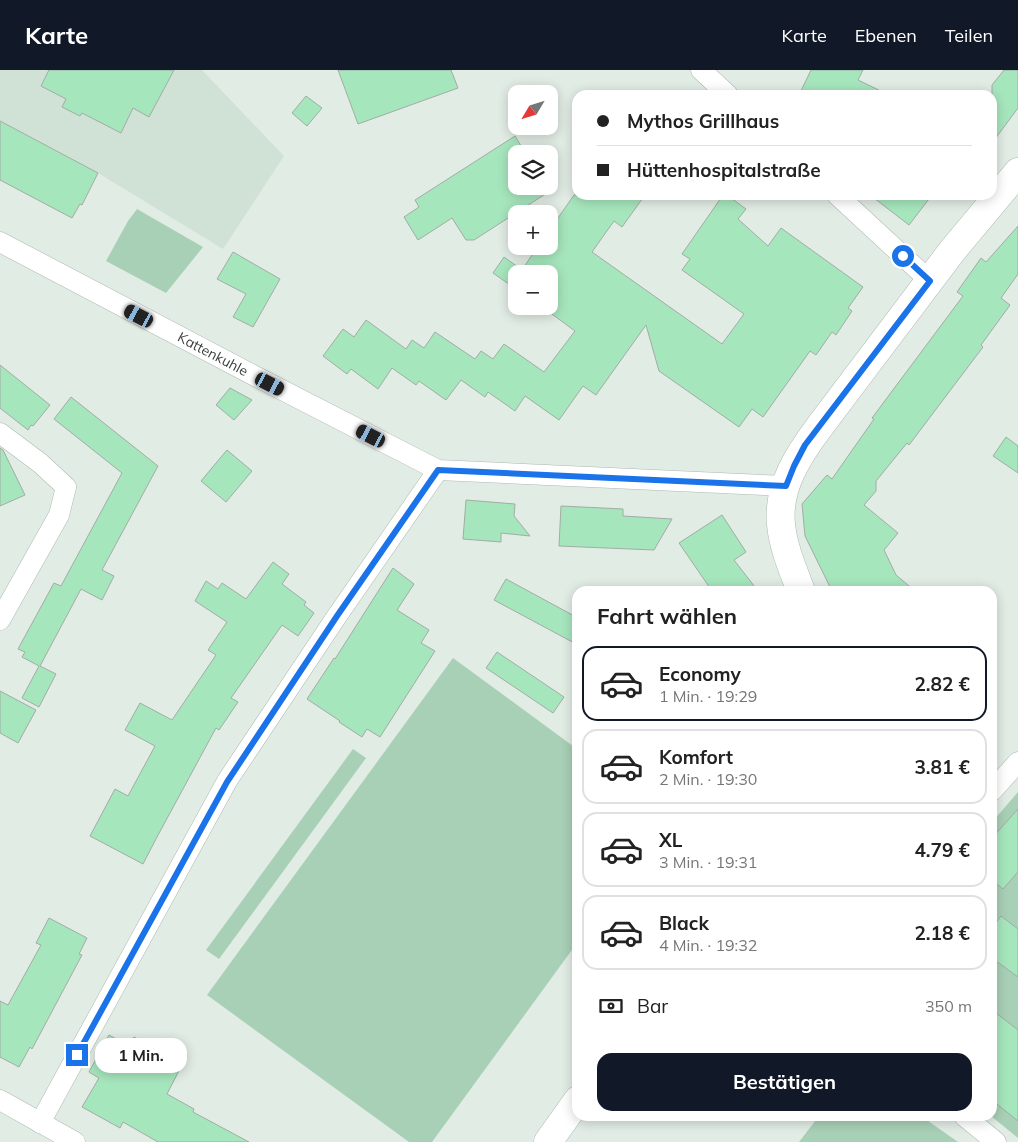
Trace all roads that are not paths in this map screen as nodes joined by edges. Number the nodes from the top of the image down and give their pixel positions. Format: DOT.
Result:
graph roads {
  1 [pos="701,70"];
  2 [pos="723,90"];
  3 [pos="1018,172"];
  4 [pos="997,196"];
  5 [pos="842,200"];
  6 [pos="994,200"];
  7 [pos="0,242"];
  8 [pos="930,281"];
  9 [pos="0,433"];
  10 [pos="438,470"];
  11 [pos="786,486"];
  12 [pos="799,586"];
  13 [pos="0,620"];
  14 [pos="1018,762"];
  15 [pos="997,786"];
  16 [pos="0,1100"];
  17 [pos="572,1108"];
  18 [pos="970,1121"];
  19 [pos="40,1123"];
  20 [pos="74,1142"];
  21 [pos="548,1142"];
  22 [pos="996,1142"];
  1 -- 2 [label="street"];
  3 -- 4 [label="main road"];
  5 -- 8 [label="street"];
  6 -- 8 [label="main road"];
  7 -- 10 [label="street, Kattenkuhle"];
  8 -- 11 [label="main road"];
  9 -- 13 [label="street"];
  10 -- 11 [label="street, Kattenkuhle"];
  10 -- 19 [label="street"];
  11 -- 12 [label="main road"];
  14 -- 15 [label="street"];
  16 -- 19 [label="street"];
  17 -- 21 [label="main road"];
  18 -- 22 [label="street"];
  19 -- 20 [label="street"];
}
